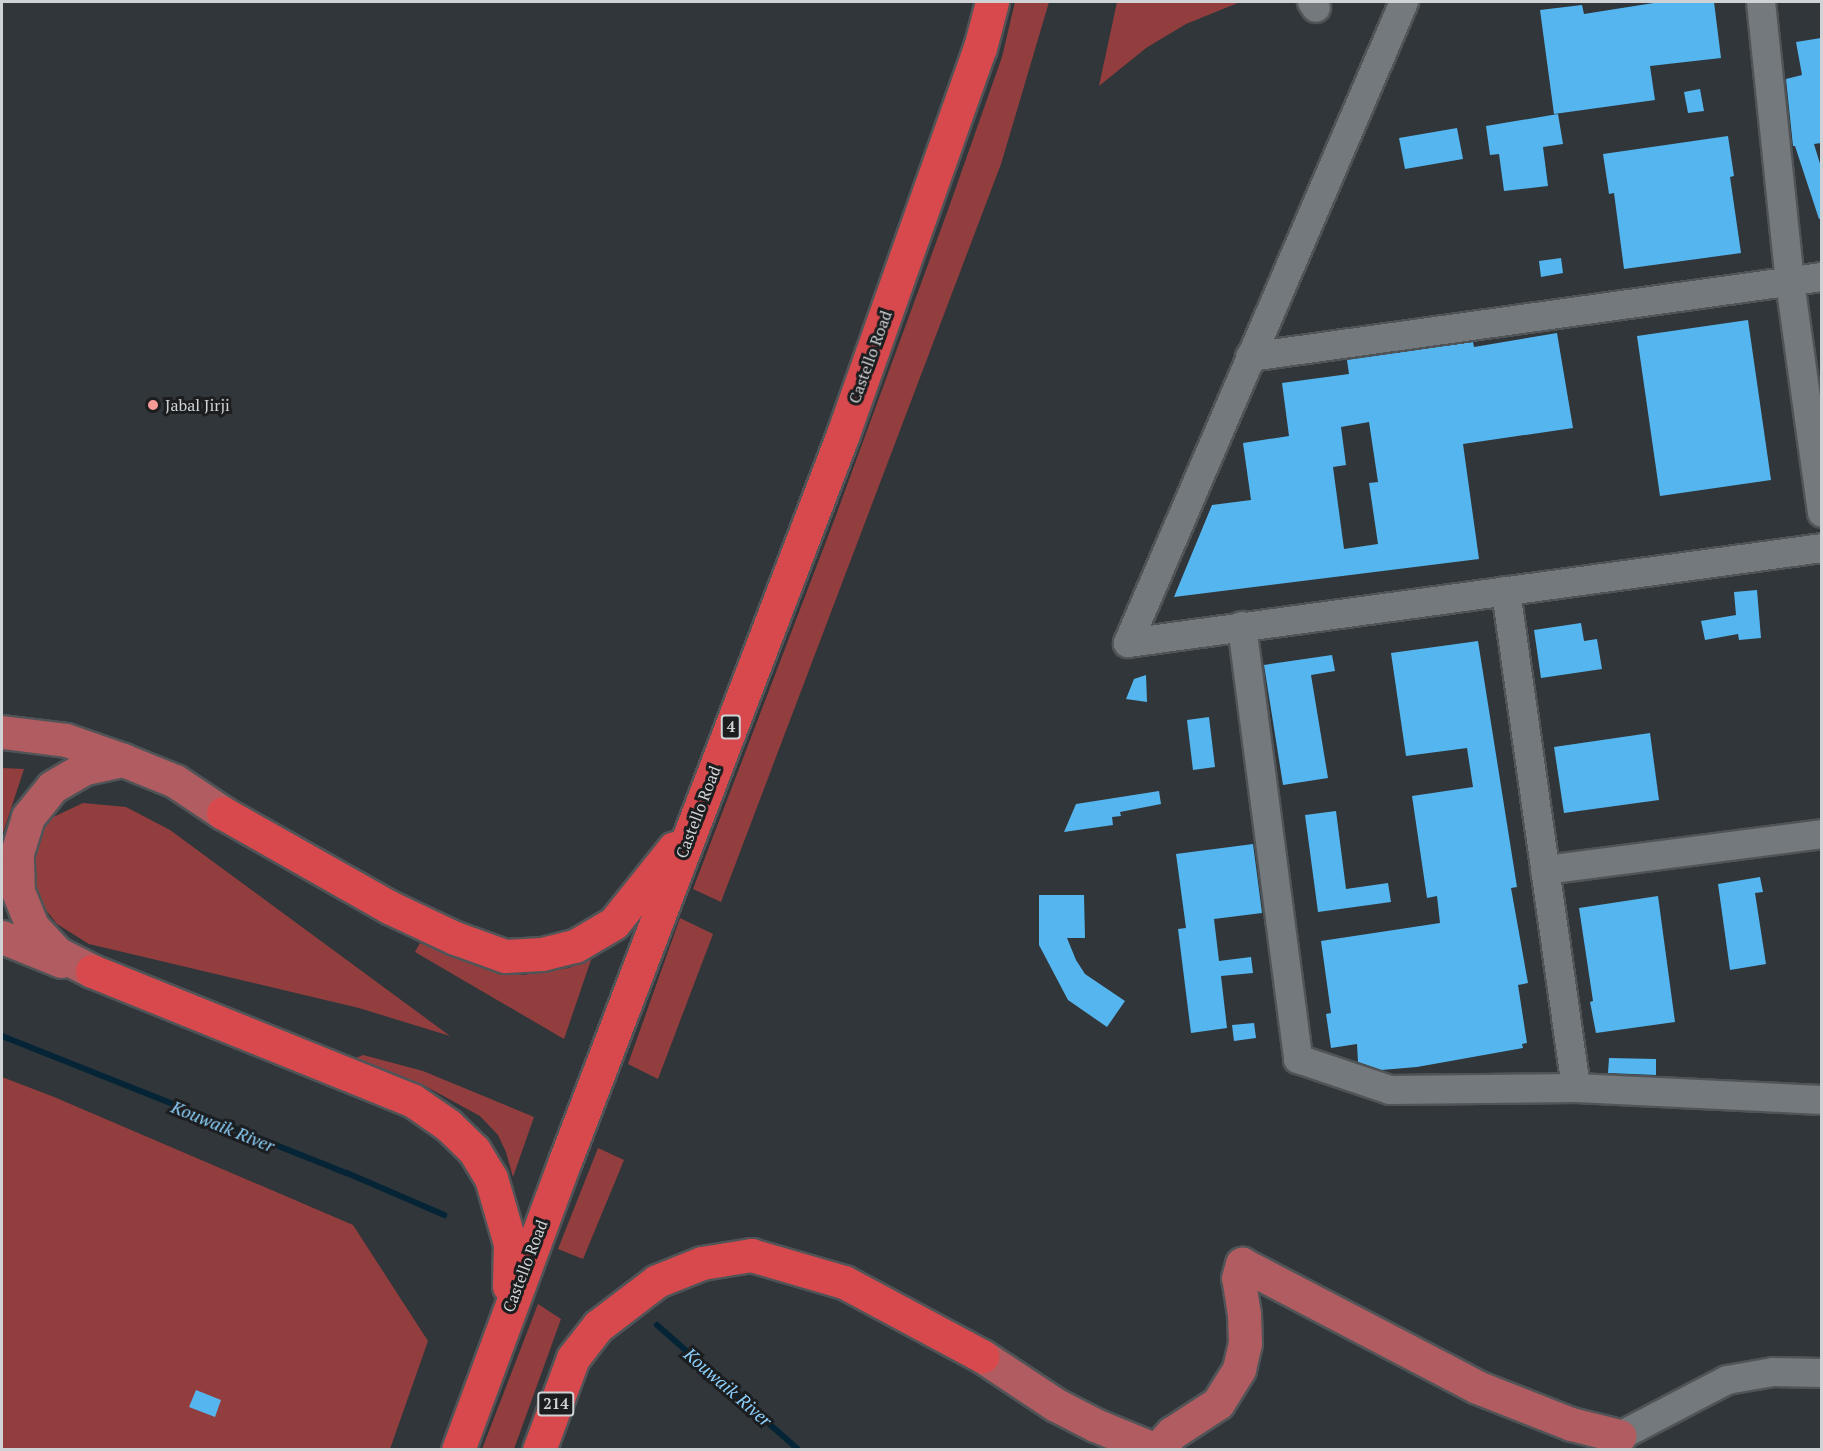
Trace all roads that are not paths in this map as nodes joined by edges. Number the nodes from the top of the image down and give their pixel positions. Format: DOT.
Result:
graph roads {
  1 [pos="992,2"];
  2 [pos="1404,2"];
  3 [pos="1761,2"];
  4 [pos="1821,277"];
  5 [pos="1790,282"];
  6 [pos="1250,357"];
  7 [pos="1821,513"];
  8 [pos="1821,548"];
  9 [pos="1506,591"];
  10 [pos="1242,626"];
  11 [pos="2,732"];
  12 [pos="123,760"];
  13 [pos="223,813"];
  14 [pos="694,823"];
  15 [pos="1821,834"];
  16 [pos="1545,870"];
  17 [pos="2,937"];
  18 [pos="92,970"];
  19 [pos="1576,1088"];
  20 [pos="1821,1100"];
  21 [pos="502,1327"];
  22 [pos="982,1356"];
  23 [pos="1821,1373"];
  24 [pos="1620,1436"];
  25 [pos="458,1449"];
  26 [pos="539,1449"];
  27 [pos="1157,1449"];
  1 -- 14 [label="highway, Castello Road / 4"];
  2 -- 6 [label="street"];
  3 -- 5 [label="street"];
  4 -- 5 [label="street"];
  5 -- 6 [label="street"];
  5 -- 7 [label="street"];
  6 -- 10 [label="street"];
  8 -- 9 [label="street"];
  9 -- 10 [label="street"];
  9 -- 16 [label="street"];
  10 -- 19 [label="street"];
  11 -- 12 [label="main road"];
  12 -- 13 [label="main road"];
  12 -- 18 [label="main road"];
  13 -- 14 [label="highway"];
  14 -- 21 [label="highway, Castello Road / 4"];
  15 -- 16 [label="street"];
  16 -- 19 [label="street"];
  17 -- 18 [label="main road"];
  18 -- 21 [label="highway"];
  19 -- 20 [label="street"];
  21 -- 25 [label="highway, Castello Road / 4"];
  22 -- 26 [label="highway, 214"];
  22 -- 27 [label="main road"];
  23 -- 24 [label="street"];
  24 -- 27 [label="main road"];
}
